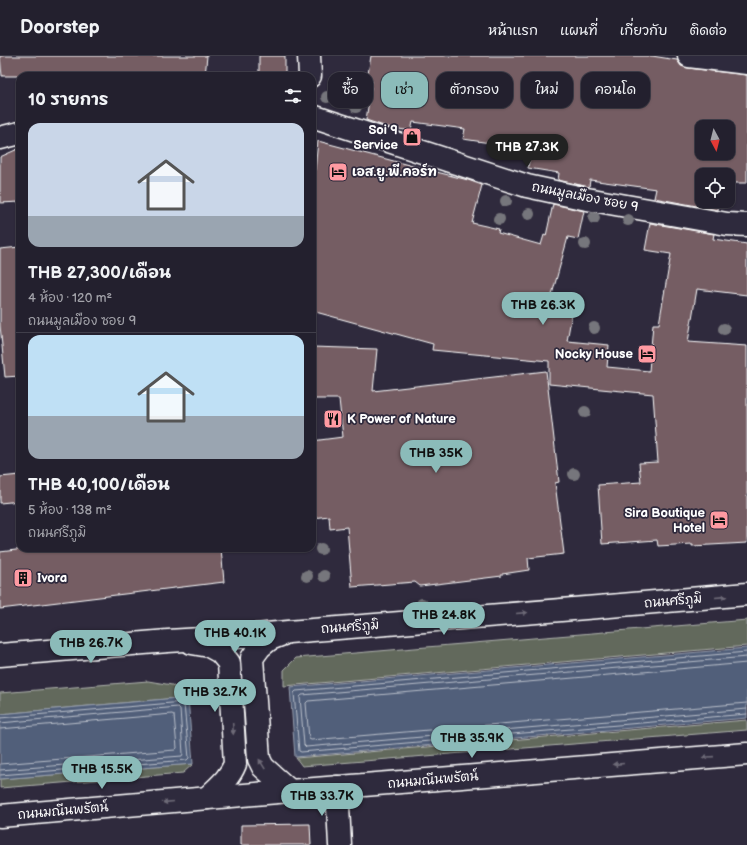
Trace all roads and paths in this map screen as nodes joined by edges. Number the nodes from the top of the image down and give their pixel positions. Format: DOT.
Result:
graph roads {
  1 [pos="309,56"];
  2 [pos="689,56"];
  3 [pos="747,63"];
  4 [pos="310,72"];
  5 [pos="316,113"];
  6 [pos="16,134"];
  7 [pos="0,138"];
  8 [pos="747,225"];
  9 [pos="747,594"];
  10 [pos="288,632"];
  11 [pos="180,641"];
  12 [pos="0,655"];
  13 [pos="747,754"];
  14 [pos="337,787"];
  15 [pos="290,791"];
  16 [pos="207,798"];
  17 [pos="0,816"];
  18 [pos="340,845"];
  1 -- 4 [label="main road"];
  2 -- 3 [label="main road"];
  5 -- 8 [label="main road, ถนนมูลเมือง ซอย 9"];
  6 -- 7 [label="main road"];
  10 -- 9 [label="main road, ถนนศรีภูมิ, one-way"];
  10 -- 11 [label="main road, ถนนศรีภูมิ"];
  15 -- 10 [label="main road, one-way"];
  11 -- 12 [label="main road, ถนนศรีภูมิ"];
  11 -- 16 [label="main road, one-way"];
  13 -- 14 [label="main road, ถนนมณีนพรัตน์, one-way"];
  14 -- 15 [label="main road, ถนนมณีนพรัตน์"];
  14 -- 18 [label="main road"];
  15 -- 16 [label="main road, ถนนมณีนพรัตน์"];
  16 -- 17 [label="main road, ถนนมณีนพรัตน์, one-way"];
}
